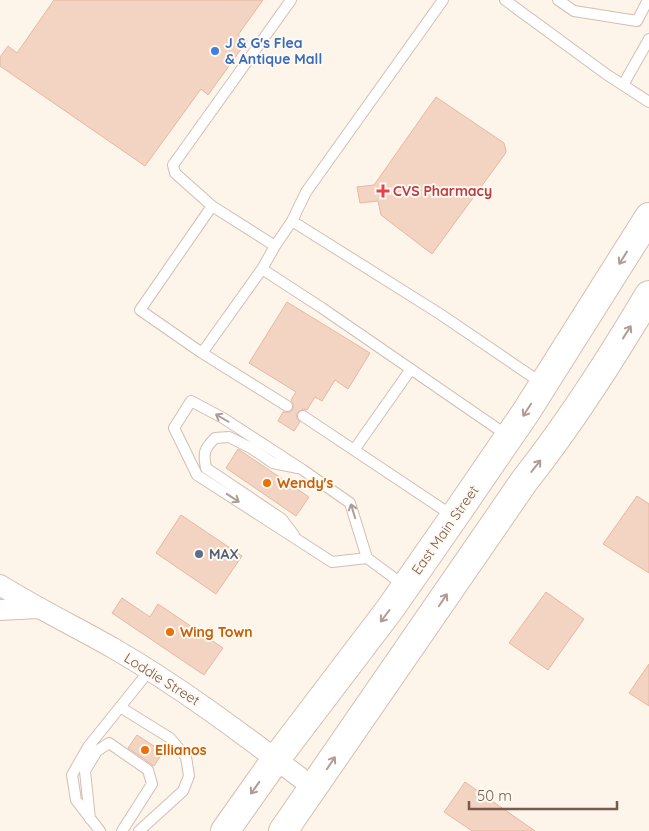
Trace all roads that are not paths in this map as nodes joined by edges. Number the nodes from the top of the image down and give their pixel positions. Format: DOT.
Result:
graph roads {
  1 [pos="291,0"];
  2 [pos="443,0"];
  3 [pos="504,0"];
  4 [pos="558,0"];
  5 [pos="648,0"];
  6 [pos="649,39"];
  7 [pos="623,85"];
  8 [pos="649,102"];
  9 [pos="212,206"];
  10 [pos="649,217"];
  11 [pos="292,221"];
  12 [pos="275,246"];
  13 [pos="262,269"];
  14 [pos="649,295"];
  15 [pos="202,353"];
  16 [pos="411,370"];
  17 [pos="544,385"];
  18 [pos="287,406"];
  19 [pos="303,416"];
  20 [pos="509,437"];
  21 [pos="354,450"];
  22 [pos="304,470"];
  23 [pos="454,517"];
  24 [pos="298,540"];
  25 [pos="367,558"];
  26 [pos="0,585"];
  27 [pos="406,586"];
  28 [pos="38,608"];
  29 [pos="0,610"];
  30 [pos="149,671"];
  31 [pos="120,707"];
  32 [pos="276,759"];
  33 [pos="314,788"];
  34 [pos="90,819"];
  35 [pos="100,831"];
  36 [pos="122,831"];
  37 [pos="139,831"];
  38 [pos="224,831"];
  39 [pos="283,831"];
  1 -- 9 [label="lane"];
  2 -- 11 [label="lane"];
  3 -- 7 [label="lane"];
  4 -- 5 [label="lane"];
  6 -- 7 [label="lane"];
  7 -- 8 [label="lane"];
  9 -- 12 [label="lane"];
  9 -- 15 [label="lane"];
  10 -- 17 [label="main road, East Main Street, one-way"];
  11 -- 12 [label="lane"];
  11 -- 17 [label="lane"];
  12 -- 13 [label="lane"];
  13 -- 15 [label="lane"];
  13 -- 16 [label="lane"];
  33 -- 14 [label="main road, one-way"];
  15 -- 18 [label="lane"];
  16 -- 20 [label="lane"];
  16 -- 21 [label="lane"];
  17 -- 20 [label="main road, East Main Street, one-way"];
  19 -- 21 [label="lane"];
  20 -- 23 [label="main road, East Main Street"];
  21 -- 23 [label="lane"];
  22 -- 24 [label="lane"];
  22 -- 24 [label="lane, one-way"];
  25 -- 22 [label="lane, one-way"];
  23 -- 27 [label="main road, East Main Street"];
  24 -- 25 [label="lane"];
  25 -- 27 [label="lane"];
  26 -- 28 [label="street, Loddie Street"];
  27 -- 32 [label="main road, East Main Street, one-way"];
  28 -- 29 [label="street"];
  28 -- 30 [label="street, Loddie Street"];
  30 -- 31 [label="lane"];
  30 -- 32 [label="street, Loddie Street"];
  31 -- 34 [label="lane"];
  31 -- 37 [label="lane"];
  32 -- 33 [label="street, Loddie Street"];
  32 -- 38 [label="main road, East Main Street, one-way"];
  33 -- 39 [label="main road"];
  34 -- 35 [label="lane"];
  34 -- 36 [label="lane"];
}
